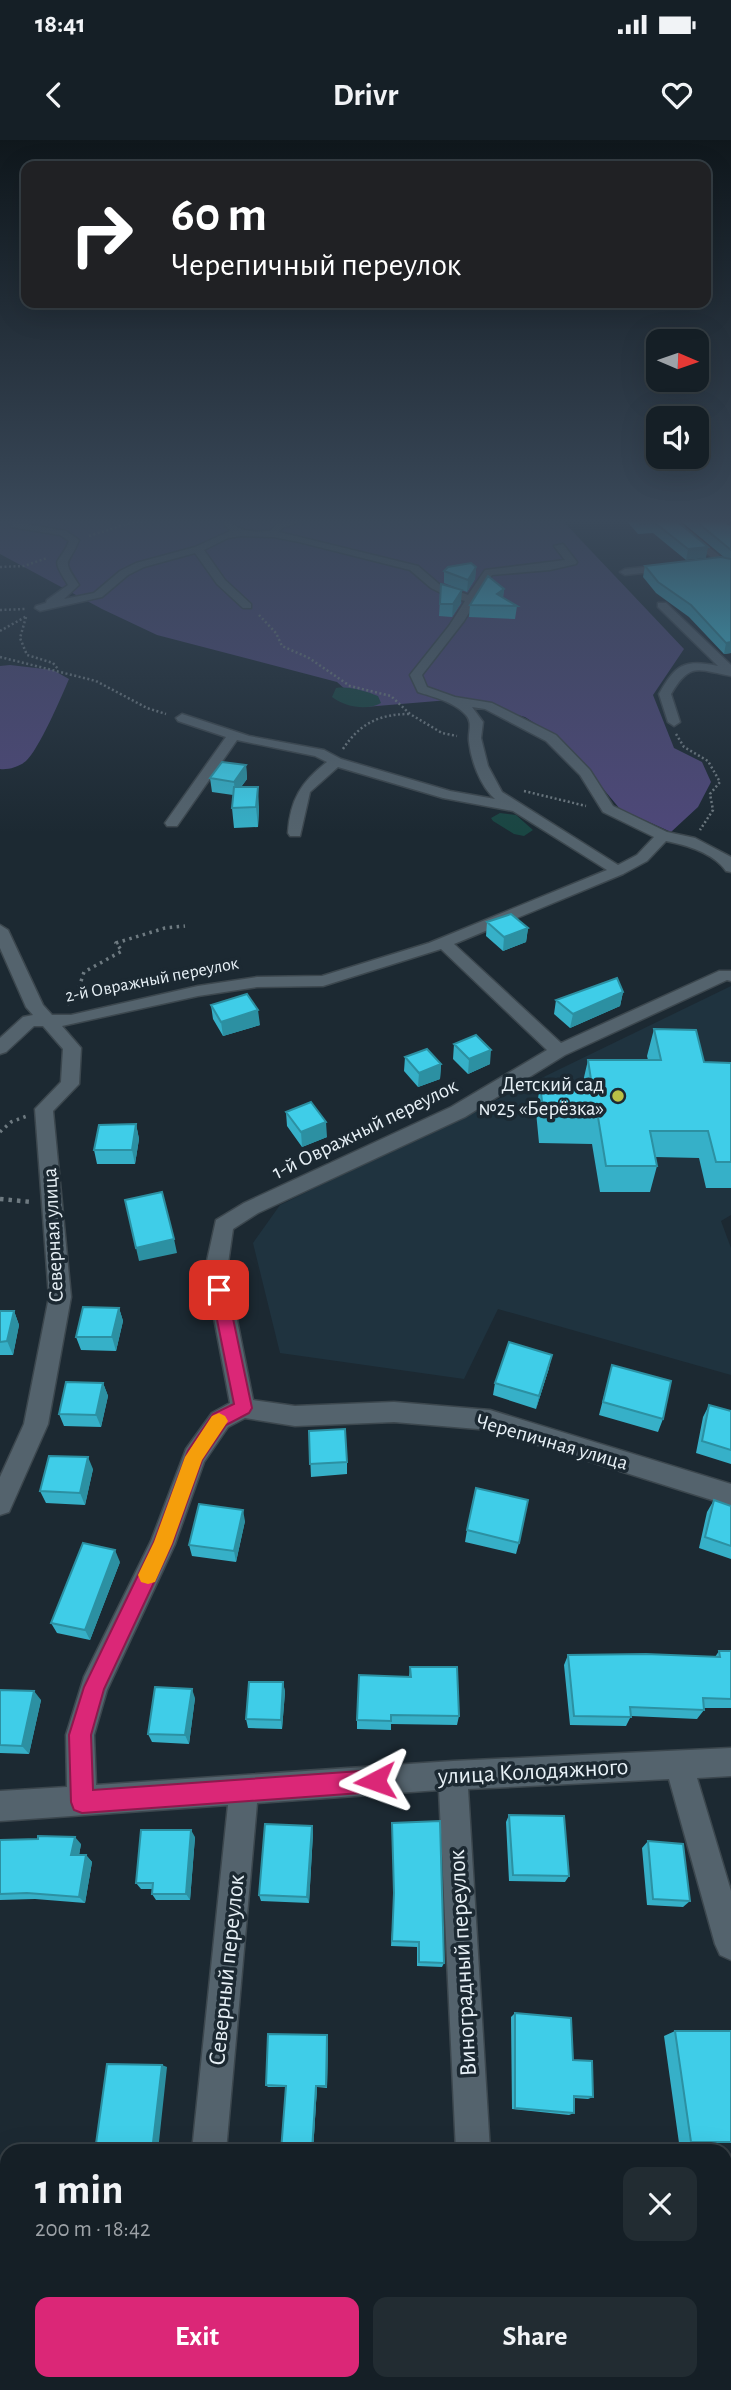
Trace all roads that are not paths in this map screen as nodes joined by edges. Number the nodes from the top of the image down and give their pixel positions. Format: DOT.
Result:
graph roads {
  1 [pos="457,623"];
  2 [pos="680,623"];
  3 [pos="730,672"];
  4 [pos="452,700"];
  5 [pos="183,718"];
  6 [pos="674,722"];
  7 [pos="234,735"];
  8 [pos="336,762"];
  9 [pos="518,808"];
  10 [pos="172,823"];
  11 [pos="295,833"];
  12 [pos="663,836"];
  13 [pos="731,868"];
  14 [pos="618,871"];
  15 [pos="0,930"];
  16 [pos="443,942"];
  17 [pos="731,976"];
  18 [pos="47,1019"];
  19 [pos="0,1048"];
  20 [pos="559,1051"];
  21 [pos="243,1408"];
  22 [pos="731,1495"];
  23 [pos="0,1504"];
  24 [pos="731,1762"];
  25 [pos="679,1765"];
  26 [pos="453,1775"];
  27 [pos="244,1790"];
  28 [pos="82,1802"];
  29 [pos="0,1807"];
  30 [pos="731,1944"];
  31 [pos="210,2144"];
  32 [pos="473,2144"];
  1 -- 4 [label="street"];
  2 -- 3 [label="street"];
  3 -- 6 [label="street"];
  4 -- 9 [label="street"];
  4 -- 12 [label="street"];
  5 -- 7 [label="street"];
  7 -- 8 [label="street"];
  7 -- 10 [label="street"];
  8 -- 9 [label="street"];
  8 -- 11 [label="street"];
  9 -- 14 [label="street"];
  12 -- 13 [label="street"];
  12 -- 14 [label="street, 2-й Овражный переулок"];
  14 -- 16 [label="street, 2-й Овражный переулок"];
  15 -- 18 [label="street"];
  16 -- 18 [label="street, 2-й Овражный переулок"];
  16 -- 20 [label="street"];
  17 -- 20 [label="street, 1-й Овражный переулок"];
  18 -- 19 [label="street, 2-й Овражный переулок"];
  18 -- 23 [label="street, Северная улица"];
  20 -- 21 [label="street, 1-й Овражный переулок"];
  21 -- 22 [label="street, Черепичная улица"];
  21 -- 28 [label="street"];
  24 -- 25 [label="street, улица Колодяжного"];
  25 -- 26 [label="street, улица Колодяжного"];
  25 -- 30 [label="street"];
  26 -- 27 [label="street, улица Колодяжного"];
  26 -- 32 [label="street, Виноградный переулок"];
  27 -- 28 [label="street, улица Колодяжного"];
  27 -- 31 [label="street, Северный переулок"];
  28 -- 29 [label="street, улица Колодяжного"];
}
